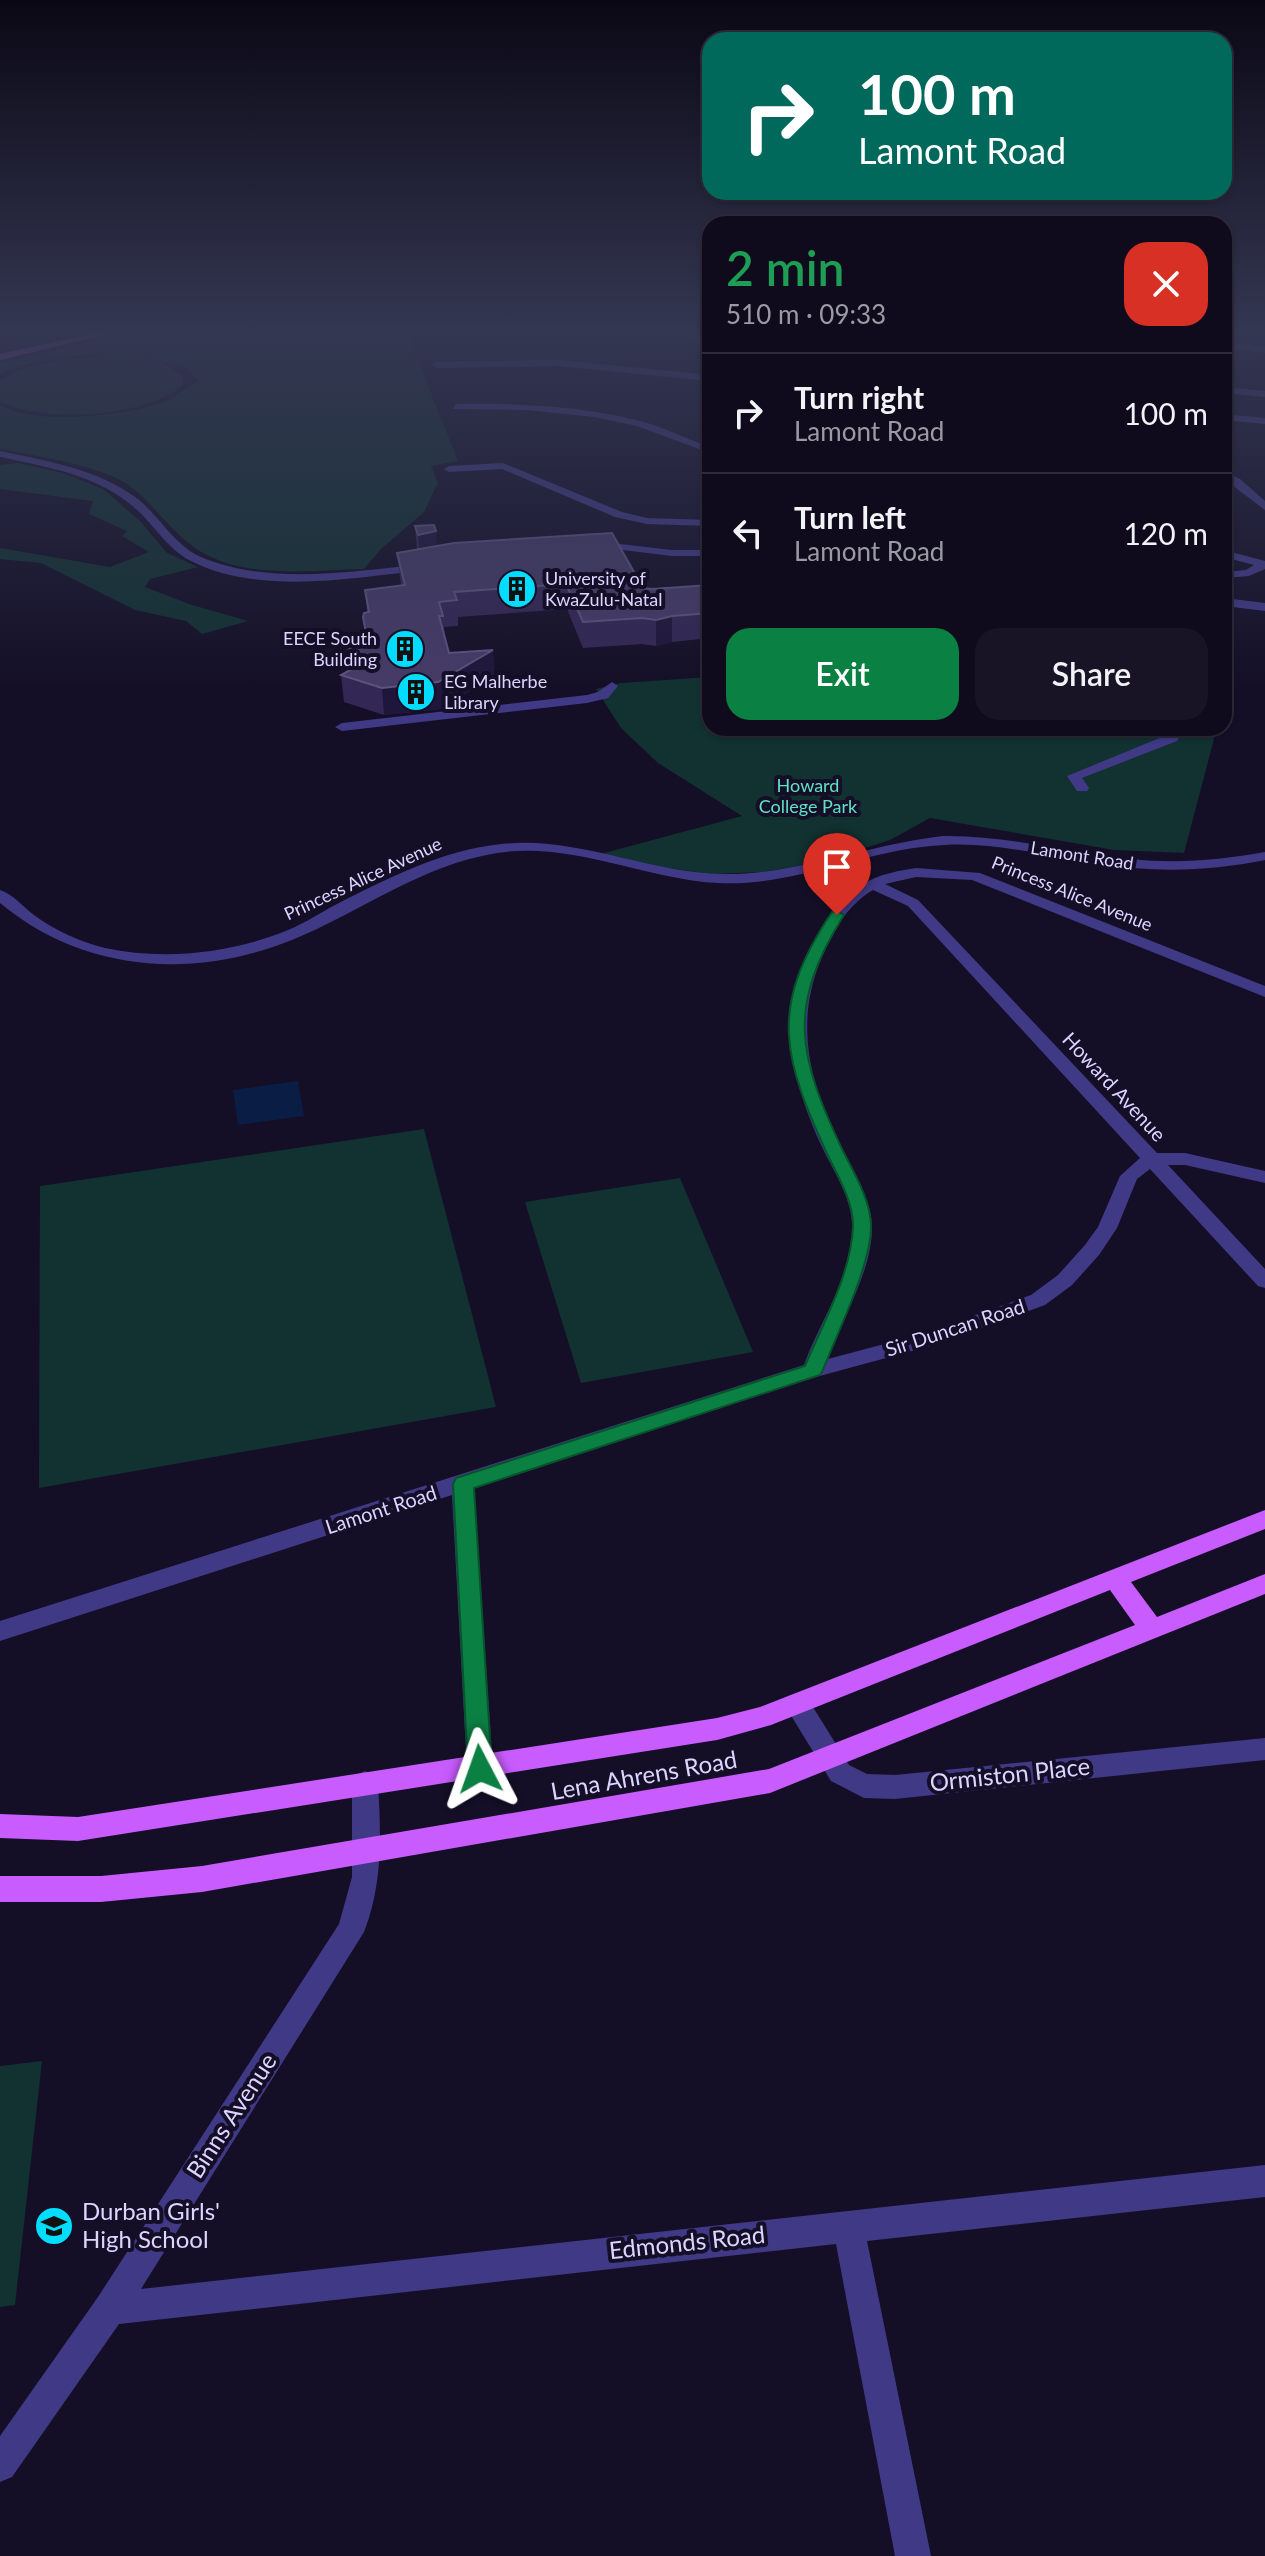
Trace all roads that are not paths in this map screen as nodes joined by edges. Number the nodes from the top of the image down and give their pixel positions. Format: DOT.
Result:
graph roads {
  1 [pos="0,454"];
  2 [pos="449,469"];
  3 [pos="1232,479"];
  4 [pos="1265,507"];
  5 [pos="702,523"];
  6 [pos="586,545"];
  7 [pos="702,553"];
  8 [pos="1232,555"];
  9 [pos="437,565"];
  10 [pos="1264,565"];
  11 [pos="1232,575"];
  12 [pos="1232,605"];
  13 [pos="1265,609"];
  14 [pos="612,686"];
  15 [pos="342,727"];
  16 [pos="1173,736"];
  17 [pos="1056,785"];
  18 [pos="1265,856"];
  19 [pos="853,857"];
  20 [pos="911,871"];
  21 [pos="865,886"];
  22 [pos="0,895"];
  23 [pos="913,903"];
  24 [pos="930,922"];
  25 [pos="1265,992"];
  26 [pos="1150,1159"];
  27 [pos="1265,1177"];
  28 [pos="1265,1281"];
  29 [pos="813,1370"];
  30 [pos="463,1484"];
  31 [pos="1265,1519"];
  32 [pos="1115,1578"];
  33 [pos="1265,1584"];
  34 [pos="1152,1629"];
  35 [pos="0,1631"];
  36 [pos="797,1704"];
  37 [pos="1265,1749"];
  38 [pos="829,1758"];
  39 [pos="480,1769"];
  40 [pos="365,1783"];
  41 [pos="0,1826"];
  42 [pos="367,1852"];
  43 [pos="0,1889"];
  44 [pos="1265,2181"];
  45 [pos="848,2225"];
  46 [pos="110,2309"];
  47 [pos="0,2465"];
  48 [pos="913,2556"];
  1 -- 9 [label="street"];
  2 -- 5 [label="street"];
  3 -- 4 [label="street"];
  6 -- 7 [label="street"];
  8 -- 10 [label="street"];
  10 -- 11 [label="street"];
  12 -- 13 [label="street"];
  14 -- 15 [label="street"];
  16 -- 17 [label="street"];
  18 -- 19 [label="street, Lamont Road"];
  19 -- 22 [label="street, Princess Alice Avenue"];
  20 -- 21 [label="street, Princess Alice Avenue"];
  20 -- 23 [label="street"];
  20 -- 25 [label="street, Princess Alice Avenue"];
  21 -- 23 [label="street, Howard Avenue"];
  21 -- 24 [label="street, Howard Avenue"];
  21 -- 29 [label="street"];
  23 -- 24 [label="street, Howard Avenue"];
  24 -- 26 [label="street, Howard Avenue"];
  26 -- 27 [label="street"];
  26 -- 28 [label="street, Howard Avenue"];
  26 -- 29 [label="street, Sir Duncan Road"];
  29 -- 30 [label="street, Lamont Road"];
  30 -- 35 [label="street, Lamont Road"];
  30 -- 39 [label="street"];
  31 -- 32 [label="main road, Lena Ahrens Road"];
  32 -- 34 [label="main road"];
  32 -- 36 [label="main road, Lena Ahrens Road"];
  33 -- 34 [label="main road, Lena Ahrens Road"];
  34 -- 38 [label="main road, Lena Ahrens Road"];
  36 -- 38 [label="street, Ormiston Place"];
  36 -- 39 [label="main road, Lena Ahrens Road"];
  37 -- 38 [label="street, Ormiston Place"];
  38 -- 42 [label="main road, Lena Ahrens Road"];
  39 -- 40 [label="main road, Lena Ahrens Road"];
  40 -- 41 [label="main road, Lena Ahrens Road"];
  40 -- 42 [label="street, Binns Avenue"];
  42 -- 43 [label="main road, Lena Ahrens Road"];
  42 -- 46 [label="street, Binns Avenue"];
  44 -- 45 [label="street, Edmonds Road"];
  45 -- 46 [label="street, Edmonds Road"];
  45 -- 48 [label="street"];
  46 -- 47 [label="street, Binns Avenue"];
}
